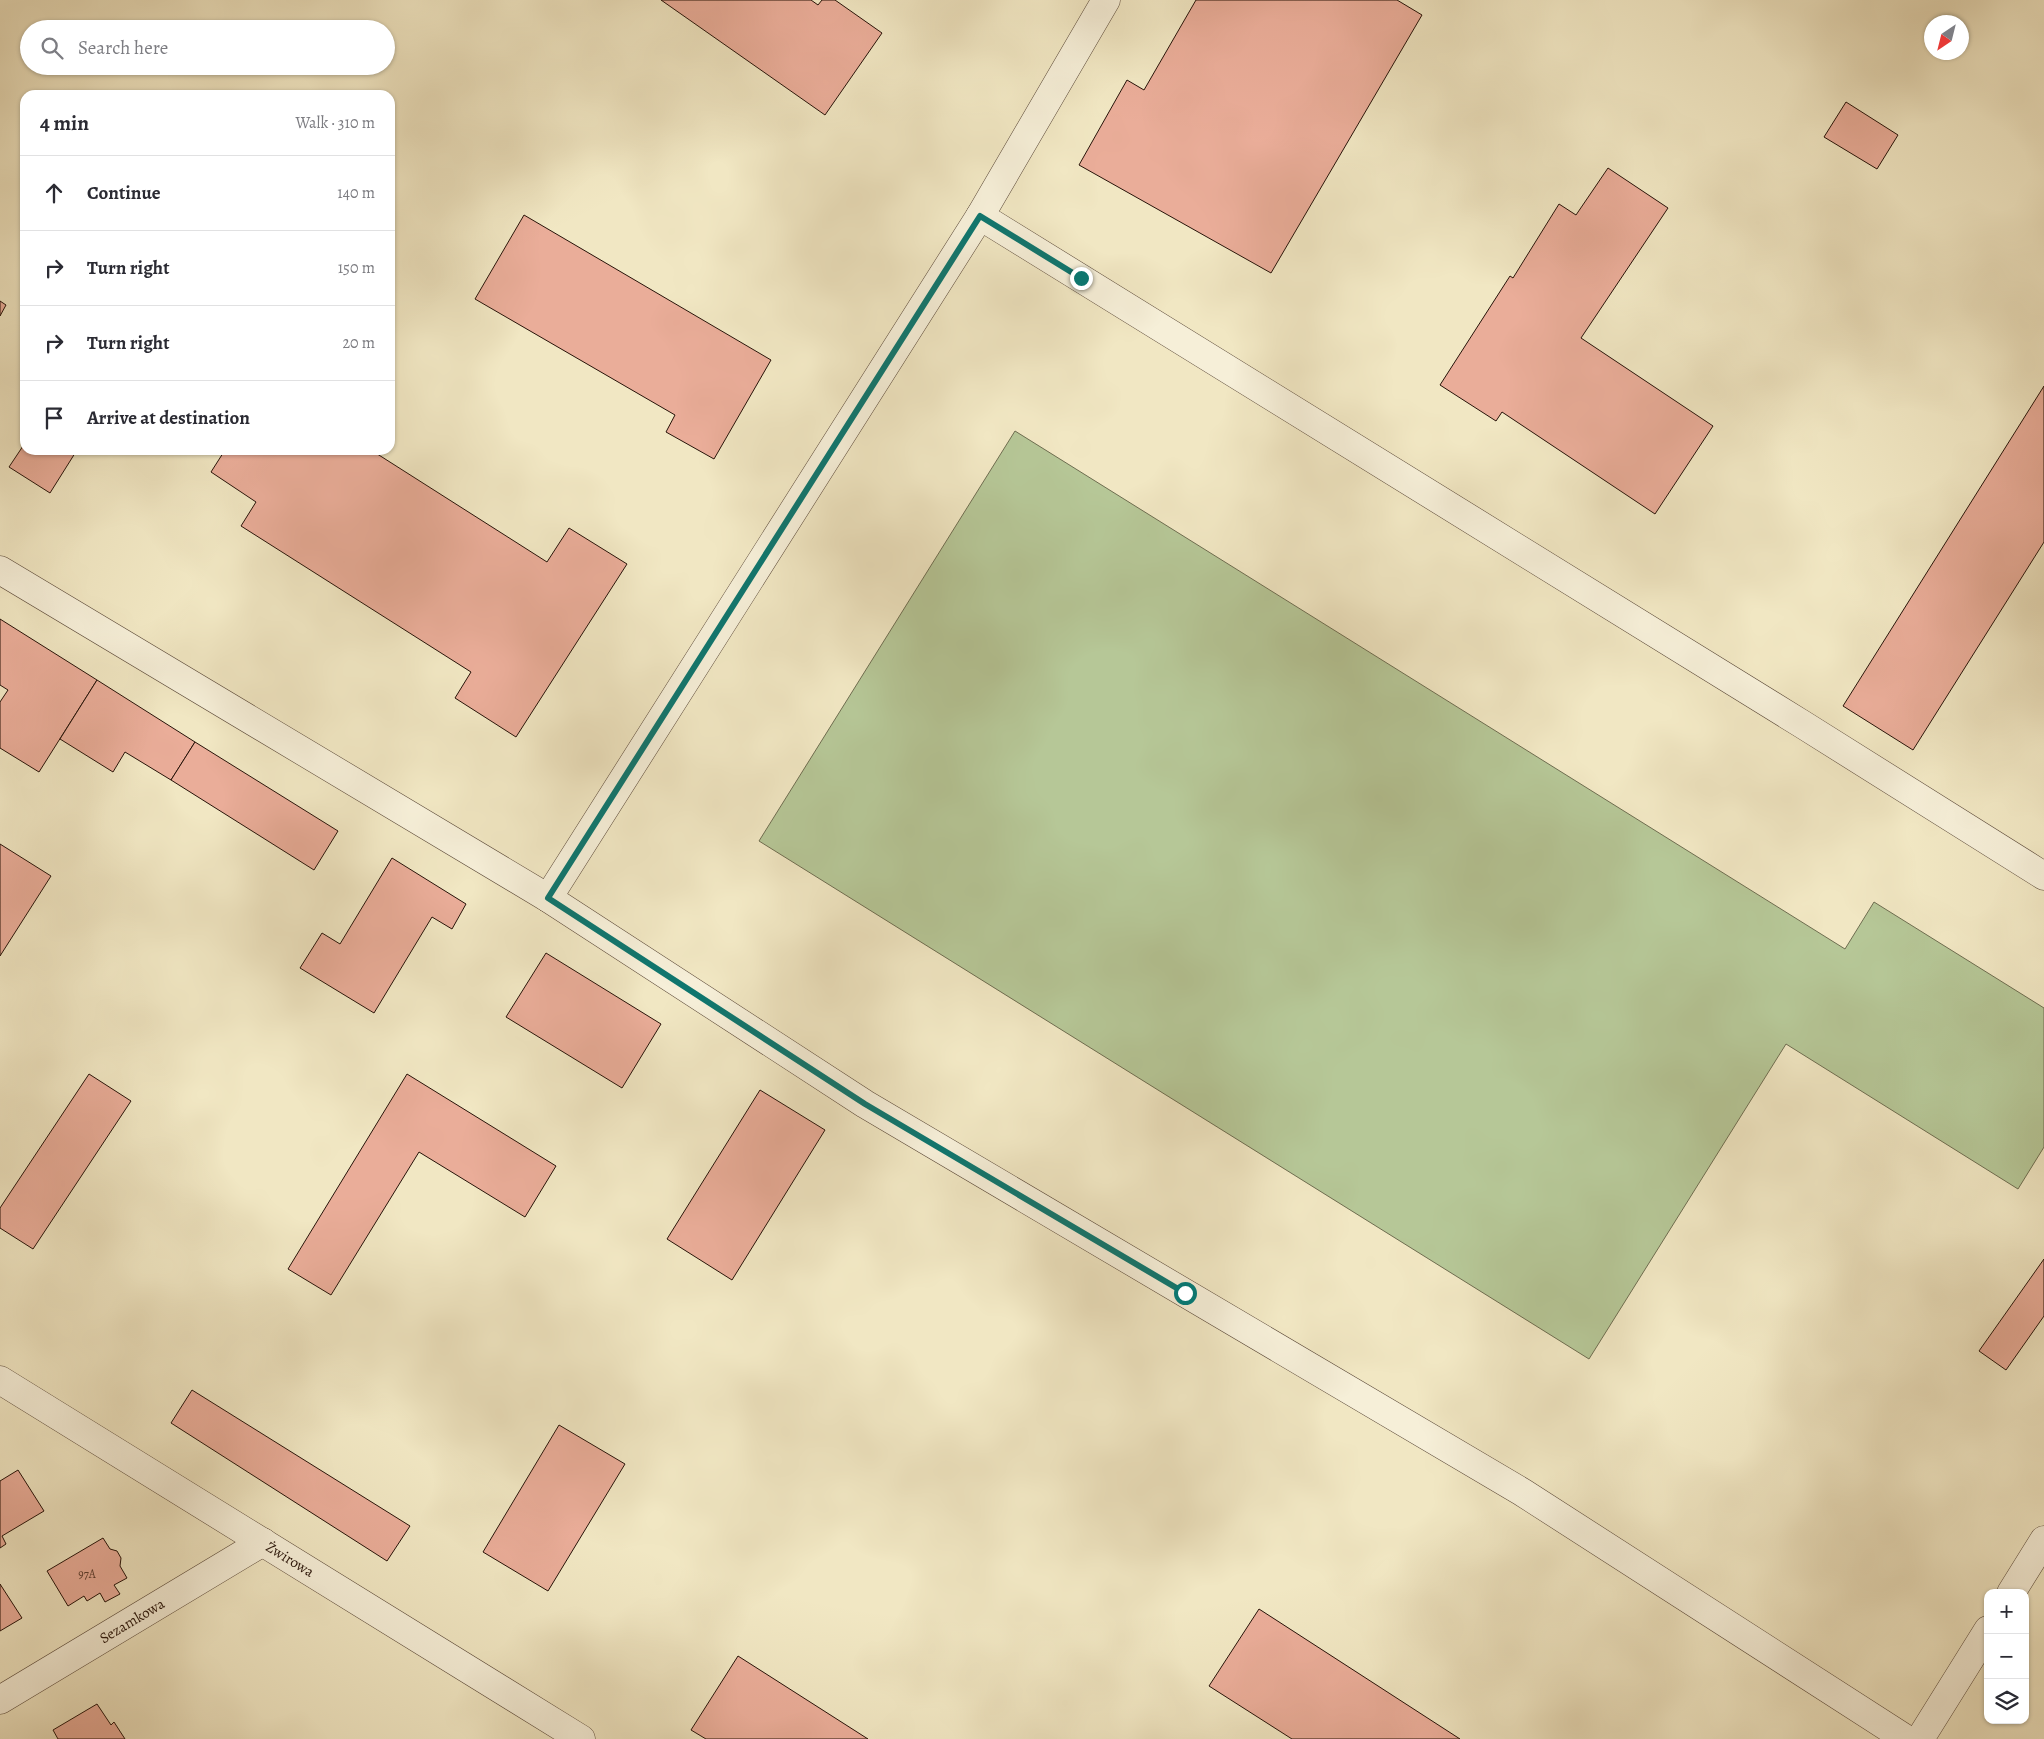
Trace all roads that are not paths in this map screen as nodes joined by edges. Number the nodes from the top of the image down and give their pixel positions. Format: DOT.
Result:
graph roads {
  1 [pos="1106,0"];
  2 [pos="980,216"];
  3 [pos="0,570"];
  4 [pos="2044,876"];
  5 [pos="548,898"];
  6 [pos="0,1380"];
  7 [pos="2044,1540"];
  8 [pos="263,1542"];
  9 [pos="2013,1589"];
  10 [pos="1986,1634"];
  11 [pos="0,1700"];
  12 [pos="581,1739"];
  13 [pos="1906,1739"];
  14 [pos="1920,1739"];
  1 -- 2 [label="street"];
  2 -- 4 [label="street"];
  2 -- 5 [label="street"];
  3 -- 5 [label="street"];
  5 -- 13 [label="street"];
  6 -- 8 [label="street, Żwirowa"];
  7 -- 9 [label="street"];
  8 -- 11 [label="street, Sezamkowa"];
  8 -- 12 [label="street, Żwirowa"];
  10 -- 14 [label="street"];
}
